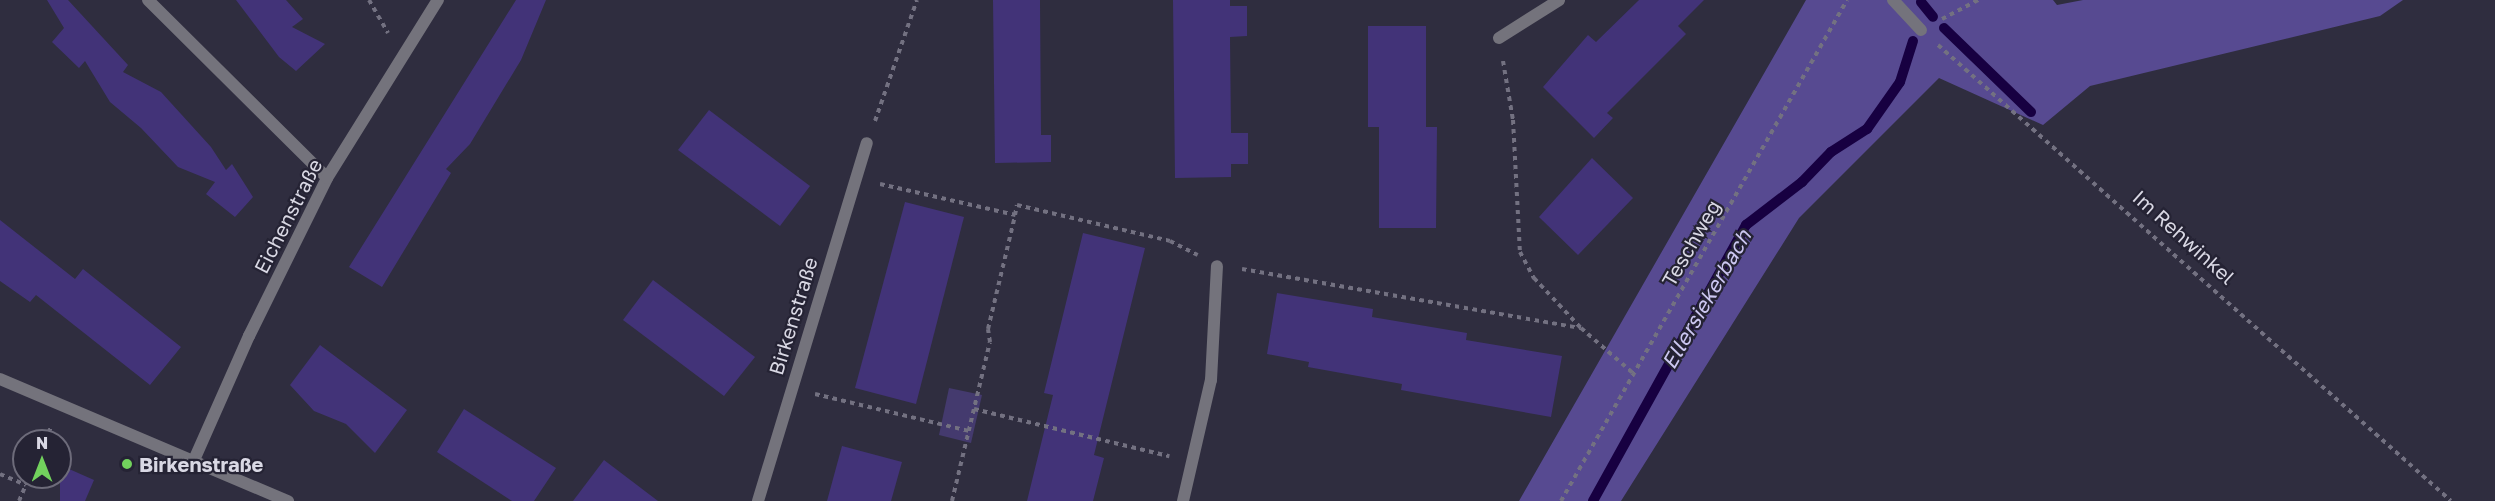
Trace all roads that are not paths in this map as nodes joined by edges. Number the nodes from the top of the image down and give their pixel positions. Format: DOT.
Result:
graph roads {
  1 [pos="148,0"];
  2 [pos="438,0"];
  3 [pos="1559,0"];
  4 [pos="1893,0"];
  5 [pos="1921,30"];
  6 [pos="1499,38"];
  7 [pos="867,143"];
  8 [pos="327,178"];
  9 [pos="1217,266"];
  10 [pos="0,379"];
  11 [pos="194,460"];
  12 [pos="288,501"];
  13 [pos="758,501"];
  14 [pos="1183,501"];
  1 -- 8 [label="street"];
  2 -- 8 [label="street, Eichenstraße"];
  3 -- 6 [label="street"];
  4 -- 5 [label="street"];
  7 -- 13 [label="street, Birkenstraße"];
  8 -- 11 [label="street, Eichenstraße"];
  9 -- 14 [label="street"];
  10 -- 11 [label="street"];
  11 -- 12 [label="street"];
}
